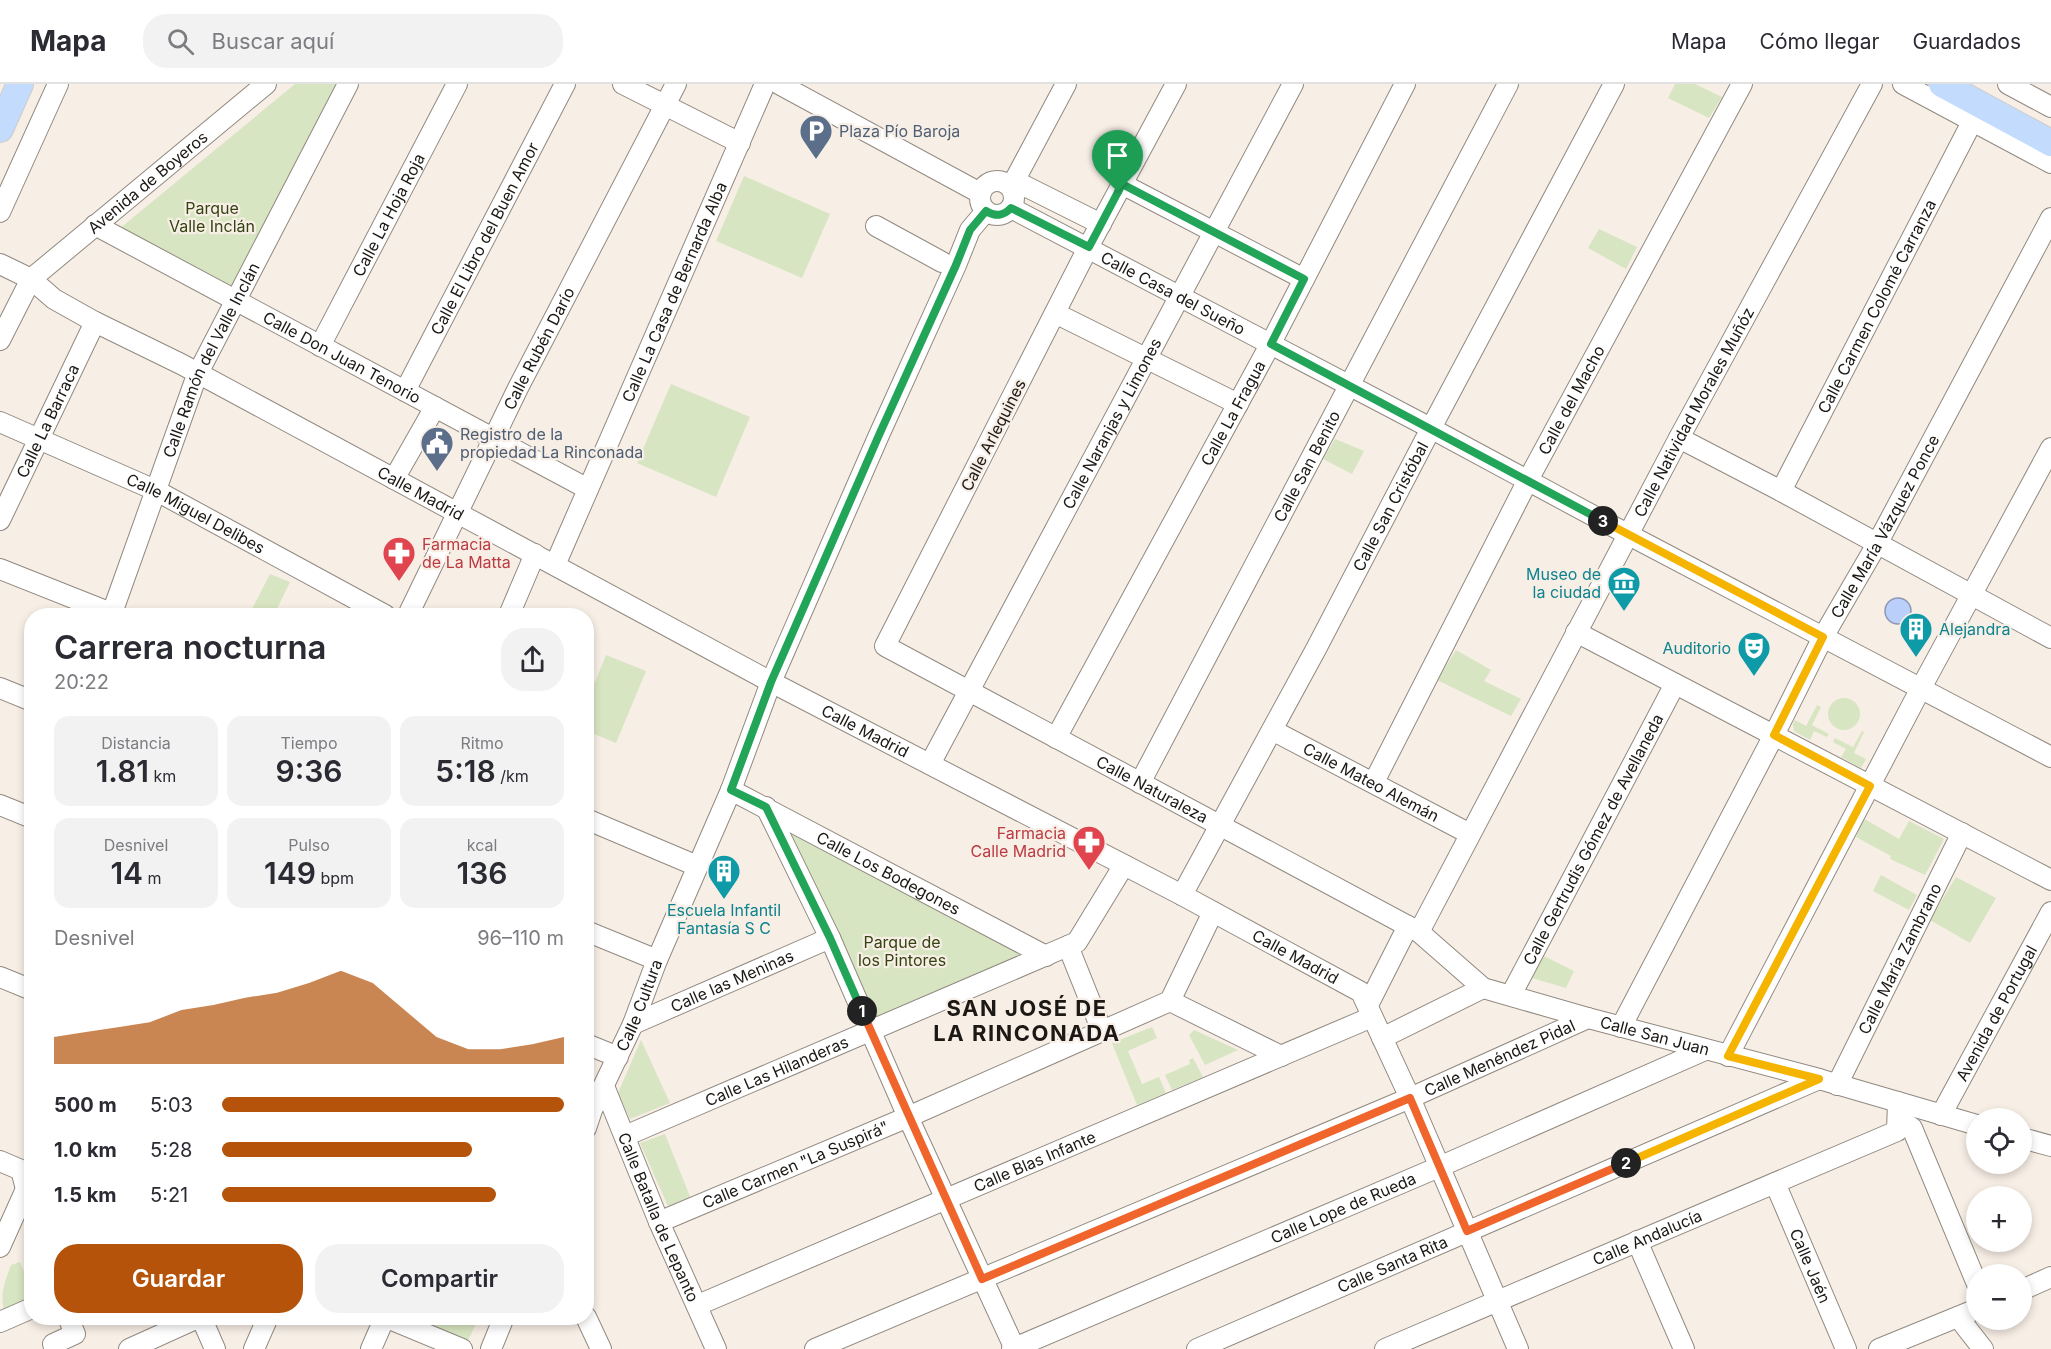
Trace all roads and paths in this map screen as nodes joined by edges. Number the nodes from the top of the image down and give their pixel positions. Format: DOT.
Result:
graph roads {
  1 [pos="20,84"];
  2 [pos="58,84"];
  3 [pos="266,84"];
  4 [pos="348,84"];
  5 [pos="457,84"];
  6 [pos="565,84"];
  7 [pos="623,84"];
  8 [pos="676,84"];
  9 [pos="765,84"];
  10 [pos="1066,84"];
  11 [pos="1293,84"];
  12 [pos="1405,84"];
  13 [pos="1508,84"];
  14 [pos="1614,84"];
  15 [pos="1742,84"];
  16 [pos="1872,84"];
  17 [pos="1903,84"];
  18 [pos="1942,84"];
  19 [pos="1961,84"];
  20 [pos="2008,84"];
  21 [pos="784,85"];
  22 [pos="1174,85"];
  23 [pos="665,105"];
  24 [pos="2051,107"];
  25 [pos="1973,120"];
  26 [pos="0,129"];
  27 [pos="2051,131"];
  28 [pos="740,143"];
  29 [pos="2051,143"];
  30 [pos="2051,164"];
  31 [pos="1122,184"];
  32 [pos="1012,196"];
  33 [pos="983,202"];
  34 [pos="3,204"];
  35 [pos="2051,218"];
  36 [pos="1101,224"];
  37 [pos="95,225"];
  38 [pos="876,226"];
  39 [pos="1214,232"];
  40 [pos="1089,247"];
  41 [pos="942,262"];
  42 [pos="0,264"];
  43 [pos="31,279"];
  44 [pos="1304,279"];
  45 [pos="1179,297"];
  46 [pos="237,300"];
  47 [pos="1055,313"];
  48 [pos="95,322"];
  49 [pos="0,340"];
  50 [pos="1271,344"];
  51 [pos="320,346"];
  52 [pos="1146,358"];
  53 [pos="197,375"];
  54 [pos="1349,386"];
  55 [pos="405,391"];
  56 [pos="1238,404"];
  57 [pos="435,407"];
  58 [pos="0,422"];
  59 [pos="1431,428"];
  60 [pos="493,438"];
  61 [pos="1679,438"];
  62 [pos="38,439"];
  63 [pos="2051,448"];
  64 [pos="394,479"];
  65 [pos="1528,480"];
  66 [pos="588,489"];
  67 [pos="155,490"];
  68 [pos="1781,491"];
  69 [pos="456,513"];
  70 [pos="0,520"];
  71 [pos="1629,535"];
  72 [pos="1877,544"];
  73 [pos="535,554"];
  74 [pos="555,565"];
  75 [pos="0,569"];
  76 [pos="1971,596"];
  77 [pos="99,608"];
  78 [pos="116,608"];
  79 [pos="372,608"];
  80 [pos="411,608"];
  81 [pos="512,608"];
  82 [pos="1576,632"];
  83 [pos="1823,637"];
  84 [pos="2051,638"];
  85 [pos="885,646"];
  86 [pos="771,682"];
  87 [pos="1675,684"];
  88 [pos="0,688"];
  89 [pos="1921,688"];
  90 [pos="968,691"];
  91 [pos="24,698"];
  92 [pos="1272,730"];
  93 [pos="1774,735"];
  94 [pos="1056,738"];
  95 [pos="2051,757"];
  96 [pos="930,764"];
  97 [pos="1374,782"];
  98 [pos="1140,783"];
  99 [pos="1870,786"];
  100 [pos="731,790"];
  101 [pos="0,805"];
  102 [pos="766,807"];
  103 [pos="24,815"];
  104 [pos="594,822"];
  105 [pos="1221,826"];
  106 [pos="1962,833"];
  107 [pos="1470,834"];
  108 [pos="1124,865"];
  109 [pos="698,867"];
  110 [pos="2051,880"];
  111 [pos="1182,895"];
  112 [pos="1213,912"];
  113 [pos="2051,912"];
  114 [pos="1414,929"];
  115 [pos="594,934"];
  116 [pos="830,938"];
  117 [pos="1068,946"];
  118 [pos="1046,956"];
  119 [pos="657,960"];
  120 [pos="0,976"];
  121 [pos="24,986"];
  122 [pos="1483,988"];
  123 [pos="1511,995"];
  124 [pos="1170,1001"];
  125 [pos="1370,1011"];
  126 [pos="1588,1018"];
  127 [pos="633,1024"];
  128 [pos="1621,1027"];
  129 [pos="871,1030"];
  130 [pos="1102,1031"];
  131 [pos="1382,1038"];
  132 [pos="594,1047"];
  133 [pos="1705,1050"];
  134 [pos="1281,1056"];
  135 [pos="1728,1056"];
  136 [pos="618,1057"];
  137 [pos="1828,1082"];
  138 [pos="604,1086"];
  139 [pos="1410,1098"];
  140 [pos="594,1105"];
  141 [pos="1898,1110"];
  142 [pos="1941,1115"];
  143 [pos="908,1117"];
  144 [pos="1966,1122"];
  145 [pos="625,1137"];
  146 [pos="2032,1141"];
  147 [pos="2051,1146"];
  148 [pos="0,1161"];
  149 [pos="1440,1167"];
  150 [pos="24,1177"];
  151 [pos="1775,1183"];
  152 [pos="24,1198"];
  153 [pos="947,1200"];
  154 [pos="659,1222"];
  155 [pos="1467,1231"];
  156 [pos="1638,1241"];
  157 [pos="0,1247"];
  158 [pos="1969,1264"];
  159 [pos="2051,1277"];
  160 [pos="982,1279"];
  161 [pos="2032,1286"];
  162 [pos="1497,1302"];
  163 [pos="698,1305"];
  164 [pos="24,1312"];
  165 [pos="1966,1314"];
  166 [pos="1959,1317"];
  167 [pos="0,1322"];
  168 [pos="71,1325"];
  169 [pos="183,1325"];
  170 [pos="204,1325"];
  171 [pos="264,1325"];
  172 [pos="382,1325"];
  173 [pos="404,1325"];
  174 [pos="501,1325"];
  175 [pos="590,1325"];
  176 [pos="55,1349"];
  177 [pos="129,1349"];
  178 [pos="215,1349"];
  179 [pos="254,1349"];
  180 [pos="372,1349"];
  181 [pos="462,1349"];
  182 [pos="491,1349"];
  183 [pos="601,1349"];
  184 [pos="716,1349"];
  185 [pos="815,1349"];
  186 [pos="1014,1349"];
  187 [pos="1197,1349"];
  188 [pos="1385,1349"];
  189 [pos="1518,1349"];
  190 [pos="1684,1349"];
  191 [pos="1846,1349"];
  192 [pos="1879,1349"];
  193 [pos="1983,1349"];
  1 -- 26 [label="main road"];
  2 -- 34 [label="street"];
  3 -- 37 [label="street, Avenida de Boyeros"];
  4 -- 46 [label="street, Calle Ramón del Valle Inclán"];
  5 -- 51 [label="street, Calle La Hoja Roja"];
  6 -- 55 [label="street, Calle El Libro del Buen Amor"];
  7 -- 23 [label="street"];
  8 -- 23 [label="street, Calle Rubén Darío"];
  9 -- 28 [label="street, Calle La Casa de Bernarda Alba"];
  10 -- 32 [label="street"];
  11 -- 39 [label="street, Calle Naranjas y Limones"];
  12 -- 44 [label="street, Calle La Fragua"];
  13 -- 54 [label="street, Calle San Benito"];
  14 -- 59 [label="street, Calle San Cristóbal"];
  15 -- 65 [label="street, Calle del Macho"];
  16 -- 61 [label="street, Calle Natividad Morales Muñóz"];
  17 -- 25 [label="street"];
  18 -- 29 [label="main road"];
  19 -- 27 [label="main road"];
  20 -- 24 [label="street"];
  21 -- 33 [label="street"];
  22 -- 31 [label="street, Calle Arlequines"];
  23 -- 28 [label="street"];
  23 -- 60 [label="street, Calle Rubén Darío"];
  25 -- 30 [label="street"];
  25 -- 68 [label="street, Calle Carmen Colomé Carranza"];
  28 -- 66 [label="street, Calle La Casa de Bernarda Alba"];
  31 -- 36 [label="street, Calle Arlequines"];
  31 -- 39 [label="street"];
  32 -- 33 [label="street"];
  32 -- 33 [label="street"];
  32 -- 36 [label="street"];
  32 -- 40 [label="street, Calle Casa del Sueño"];
  33 -- 86 [label="street, Calle Cultura"];
  35 -- 72 [label="street, Calle María Vázquez Ponce"];
  36 -- 40 [label="street, Calle Arlequines"];
  37 -- 43 [label="street, Avenida de Boyeros"];
  37 -- 46 [label="street, Calle Don Juan Tenorio"];
  38 -- 41 [label="street"];
  39 -- 44 [label="street"];
  39 -- 45 [label="street, Calle Naranjas y Limones"];
  40 -- 45 [label="street, Calle Casa del Sueño"];
  40 -- 47 [label="street, Calle Arlequines"];
  42 -- 43 [label="street, Calle Madrid"];
  43 -- 48 [label="street, Calle Madrid"];
  43 -- 49 [label="street"];
  44 -- 50 [label="street, Calle La Fragua"];
  45 -- 50 [label="street, Calle Casa del Sueño"];
  45 -- 52 [label="street, Calle Naranjas y Limones"];
  46 -- 51 [label="street, Calle Don Juan Tenorio"];
  46 -- 53 [label="street, Calle Ramón del Valle Inclán"];
  47 -- 52 [label="street"];
  47 -- 85 [label="street, Calle Arlequines"];
  48 -- 53 [label="street, Calle Madrid"];
  48 -- 62 [label="street, Calle La Barraca"];
  50 -- 54 [label="street, Calle Casa del Sueño"];
  50 -- 56 [label="street, Calle La Fragua"];
  51 -- 55 [label="street, Calle Don Juan Tenorio"];
  52 -- 56 [label="street"];
  52 -- 90 [label="street, Calle Naranjas y Limones"];
  53 -- 64 [label="street, Calle Madrid"];
  53 -- 67 [label="street, Calle Ramón del Valle Inclán"];
  54 -- 59 [label="street, Calle Casa del Sueño"];
  54 -- 98 [label="street, Calle San Benito"];
  55 -- 57 [label="street, Calle Don Juan Tenorio"];
  56 -- 94 [label="street, Calle La Fragua"];
  57 -- 60 [label="street, Calle Don Juan Tenorio"];
  57 -- 64 [label="street"];
  58 -- 62 [label="street, Calle Miguel Delibes"];
  59 -- 65 [label="street, Calle Casa del Sueño"];
  59 -- 92 [label="street, Calle San Cristóbal"];
  60 -- 66 [label="street, Calle Don Juan Tenorio"];
  60 -- 69 [label="street, Calle Rubén Darío"];
  61 -- 68 [label="street"];
  61 -- 71 [label="street, Calle Natividad Morales Muñóz"];
  62 -- 67 [label="street, Calle Miguel Delibes"];
  62 -- 70 [label="street, Calle La Barraca"];
  63 -- 76 [label="street"];
  64 -- 69 [label="street, Calle Madrid"];
  65 -- 71 [label="street, Calle Casa del Sueño"];
  65 -- 97 [label="street, Calle del Macho"];
  66 -- 74 [label="street, Calle La Casa de Bernarda Alba"];
  67 -- 78 [label="street, Calle Ramón del Valle Inclán"];
  67 -- 79 [label="street, Calle Miguel Delibes"];
  68 -- 72 [label="street"];
  69 -- 73 [label="street, Calle Madrid"];
  69 -- 80 [label="street, Calle Rubén Darío"];
  71 -- 82 [label="street, Calle Natividad Morales Muñóz"];
  71 -- 83 [label="street, Calle Casa del Sueño"];
  72 -- 76 [label="street"];
  72 -- 83 [label="street, Calle María Vázquez Ponce"];
  73 -- 74 [label="street, Calle Madrid"];
  73 -- 81 [label="street"];
  74 -- 86 [label="street, Calle Madrid"];
  75 -- 77 [label="street"];
  76 -- 84 [label="street"];
  76 -- 89 [label="street"];
  82 -- 87 [label="street"];
  82 -- 107 [label="street, Calle Natividad Morales Muñóz"];
  83 -- 89 [label="street, Calle Casa del Sueño"];
  83 -- 93 [label="street, Calle María Vázquez Ponce"];
  85 -- 90 [label="street, Calle Naturaleza"];
  86 -- 96 [label="street, Calle Madrid"];
  86 -- 100 [label="street, Calle Cultura"];
  87 -- 93 [label="street"];
  87 -- 123 [label="street, Calle Gertrudis Gómez de Avellaneda"];
  88 -- 91 [label="street"];
  89 -- 95 [label="street, Calle Casa del Sueño"];
  89 -- 99 [label="street"];
  90 -- 94 [label="street, Calle Naturaleza"];
  90 -- 96 [label="street, Calle Naranjas y Limones"];
  92 -- 97 [label="street, Calle Mateo Alemán"];
  92 -- 105 [label="street, Calle San Cristóbal"];
  93 -- 99 [label="street"];
  93 -- 128 [label="street, Calle María Vázquez Ponce"];
  94 -- 98 [label="street, Calle Naturaleza"];
  96 -- 108 [label="street, Calle Madrid"];
  97 -- 107 [label="street, Calle Mateo Alemán"];
  98 -- 105 [label="street, Calle Naturaleza"];
  99 -- 106 [label="street"];
  99 -- 135 [label="street"];
  100 -- 102 [label="street, Calle Los Bodegones"];
  100 -- 109 [label="street, Calle Cultura"];
  101 -- 103 [label="street"];
  102 -- 116 [label="street"];
  102 -- 118 [label="street, Calle Los Bodegones"];
  104 -- 109 [label="street"];
  105 -- 111 [label="street, Calle San Cristóbal"];
  105 -- 114 [label="street, Calle Naturaleza"];
  106 -- 110 [label="street"];
  106 -- 137 [label="street, Calle María Zambrano"];
  107 -- 114 [label="street, Calle Natividad Morales Muñóz"];
  108 -- 111 [label="street, Calle Madrid"];
  108 -- 117 [label="street, Calle Las Hilanderas"];
  109 -- 119 [label="street, Calle Cultura"];
  111 -- 112 [label="street, Calle Madrid"];
  112 -- 124 [label="street"];
  112 -- 125 [label="street, Calle Madrid"];
  113 -- 142 [label="street, Avenida de Portugal"];
  114 -- 122 [label="street, Calle San Juan"];
  114 -- 125 [label="street, Calle Natividad Morales Muñóz"];
  115 -- 119 [label="street"];
  116 -- 127 [label="street, Calle las Meninas"];
  116 -- 129 [label="street"];
  117 -- 118 [label="street, Calle Las Hilanderas"];
  117 -- 130 [label="street"];
  118 -- 129 [label="street, Calle Las Hilanderas"];
  119 -- 127 [label="street, Calle Cultura"];
  120 -- 121 [label="street"];
  122 -- 123 [label="street, Calle San Juan"];
  122 -- 131 [label="street"];
  123 -- 126 [label="street, Calle San Juan"];
  124 -- 130 [label="street, Calle Carmen \"La Suspirá\""];
  124 -- 134 [label="street"];
  125 -- 131 [label="street, Calle Madrid"];
  125 -- 134 [label="street, Calle Blas Infante"];
  126 -- 128 [label="street, Calle San Juan"];
  126 -- 139 [label="street, Calle Menéndez Pidal"];
  127 -- 136 [label="street, Calle Cultura"];
  128 -- 133 [label="street, Calle San Juan"];
  129 -- 143 [label="street"];
  129 -- 145 [label="street, Calle Las Hilanderas"];
  130 -- 143 [label="street, Calle Carmen \"La Suspirá\""];
  131 -- 139 [label="street, Calle Madrid"];
  132 -- 136 [label="street"];
  133 -- 135 [label="street, Calle San Juan"];
  133 -- 149 [label="street, Calle Lope de Rueda"];
  134 -- 153 [label="street, Calle Blas Infante"];
  135 -- 137 [label="street, Calle San Juan"];
  136 -- 138 [label="street, Calle Cultura"];
  137 -- 141 [label="street, Calle San Juan"];
  137 -- 155 [label="street, Calle Santa Rita"];
  138 -- 140 [label="street, Calle Cultura"];
  138 -- 145 [label="street, Calle Batalla de Lepanto"];
  139 -- 149 [label="street, Calle Madrid"];
  139 -- 160 [label="street, Calle Menéndez Pidal"];
  141 -- 142 [label="street, Calle San Juan"];
  141 -- 151 [label="street, Calle Andalucía"];
  141 -- 158 [label="street"];
  142 -- 144 [label="street, Calle San Juan"];
  143 -- 153 [label="street"];
  143 -- 154 [label="street, Calle Carmen \"La Suspirá\""];
  145 -- 154 [label="street, Calle Batalla de Lepanto"];
  146 -- 147 [label="street"];
  148 -- 150 [label="street"];
  149 -- 155 [label="street, Calle Madrid"];
  149 -- 186 [label="street, Calle Lope de Rueda"];
  151 -- 156 [label="street, Calle Andalucía"];
  151 -- 191 [label="street, Calle Jaén"];
  152 -- 157 [label="street"];
  153 -- 160 [label="street"];
  153 -- 163 [label="street, Calle Blas Infante"];
  154 -- 163 [label="street, Calle Batalla de Lepanto"];
  155 -- 162 [label="street, Calle Madrid"];
  155 -- 187 [label="street, Calle Santa Rita"];
  156 -- 162 [label="street, Calle Andalucía"];
  156 -- 190 [label="street"];
  159 -- 161 [label="street"];
  160 -- 185 [label="street, Calle Menéndez Pidal"];
  160 -- 186 [label="street"];
  162 -- 188 [label="street, Calle Andalucía"];
  162 -- 189 [label="street, Calle Madrid"];
  163 -- 184 [label="street, Calle Batalla de Lepanto"];
  164 -- 167 [label="street"];
  165 -- 166 [label="street"];
  166 -- 192 [label="street"];
  166 -- 193 [label="street"];
  168 -- 176 [label="street"];
  169 -- 177 [label="street"];
  170 -- 178 [label="street"];
  171 -- 179 [label="street"];
  172 -- 180 [label="street"];
  173 -- 181 [label="street"];
  174 -- 182 [label="street"];
  175 -- 183 [label="street"];
}
